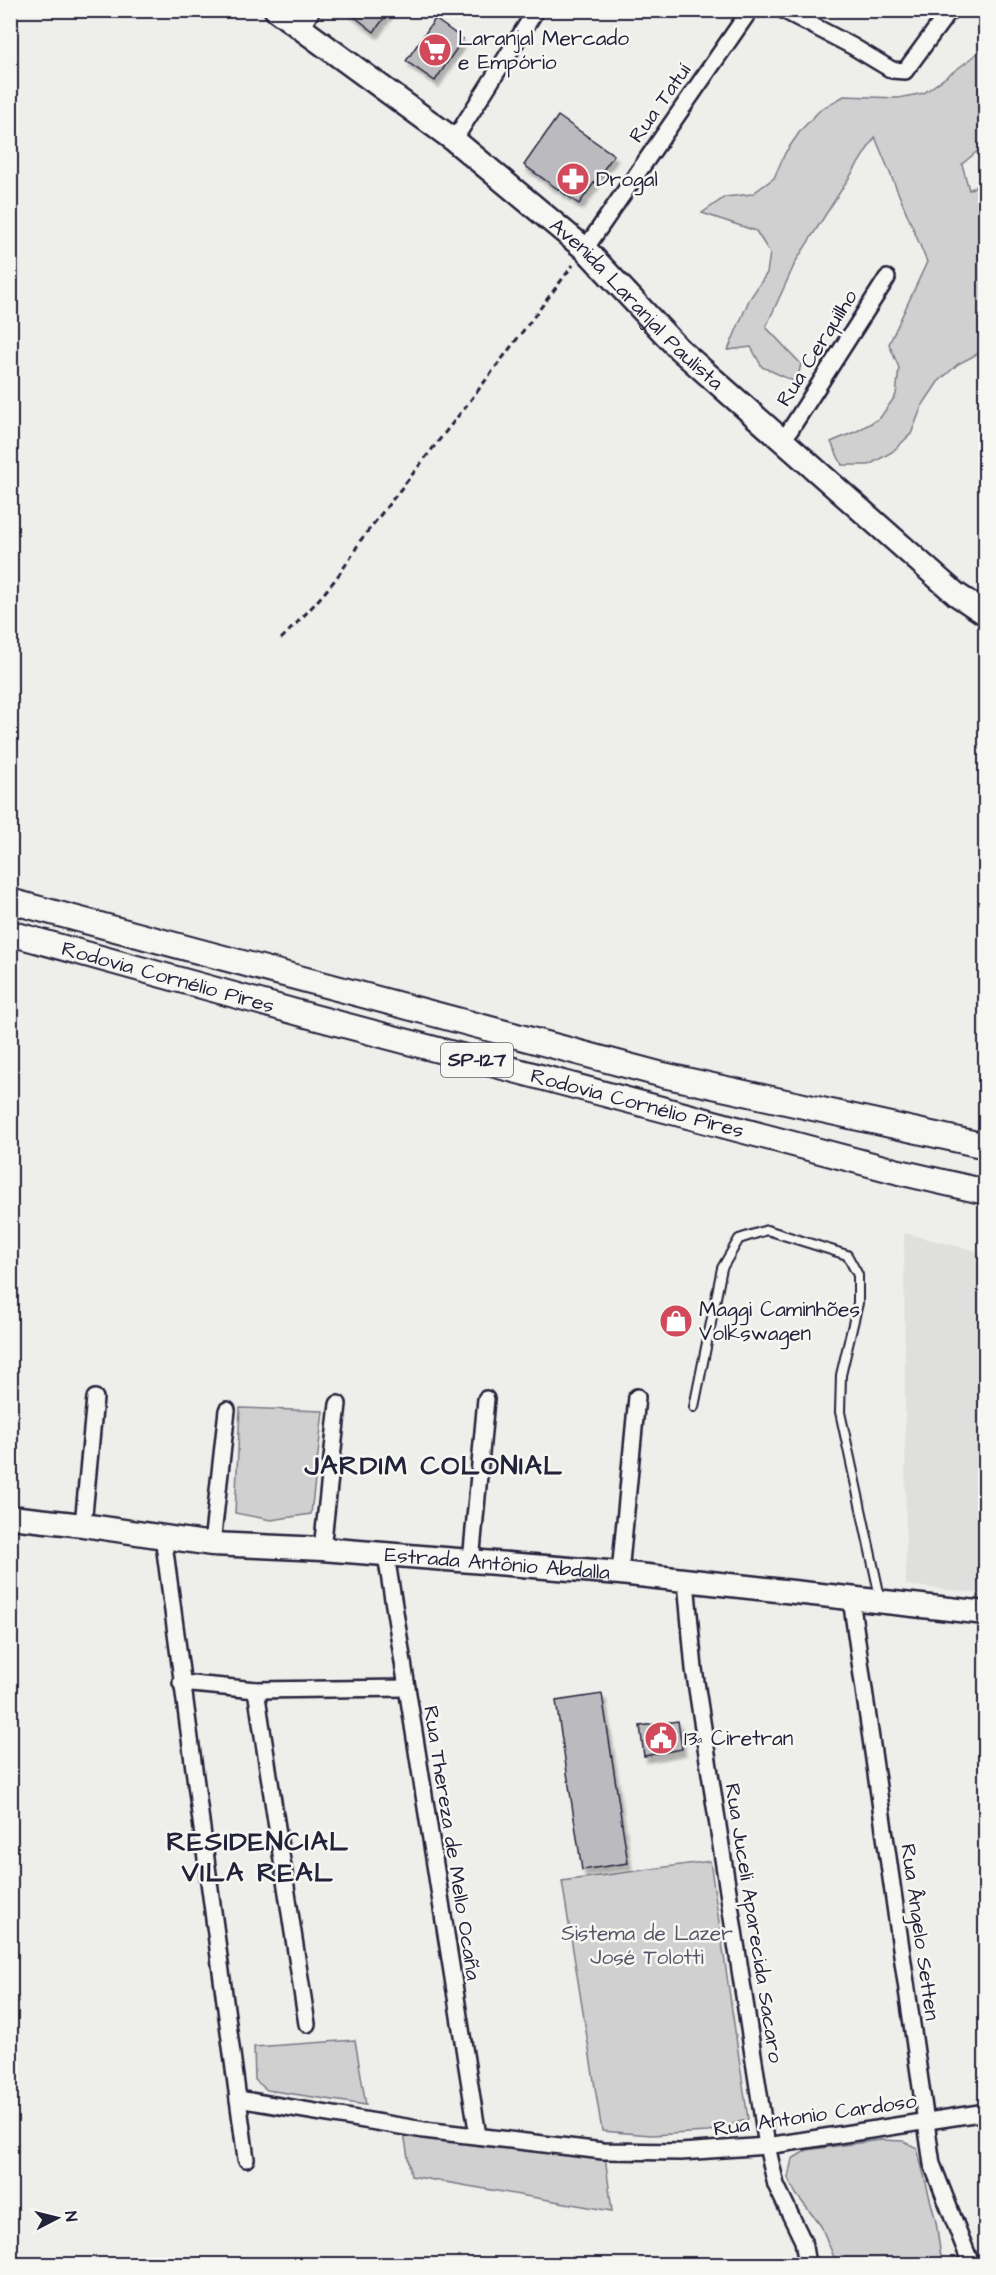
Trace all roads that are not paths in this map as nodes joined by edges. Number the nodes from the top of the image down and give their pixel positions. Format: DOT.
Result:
graph roads {
  1 [pos="276,10"];
  2 [pos="536,10"];
  3 [pos="750,10"];
  4 [pos="783,10"];
  5 [pos="950,10"];
  6 [pos="306,19"];
  7 [pos="454,140"];
  8 [pos="585,249"];
  9 [pos="887,278"];
  10 [pos="783,441"];
  11 [pos="986,614"];
  12 [pos="10,901"];
  13 [pos="10,933"];
  14 [pos="986,1146"];
  15 [pos="986,1192"];
  16 [pos="637,1397"];
  17 [pos="95,1398"];
  18 [pos="486,1400"];
  19 [pos="338,1404"];
  20 [pos="694,1407"];
  21 [pos="227,1410"];
  22 [pos="10,1517"];
  23 [pos="83,1525"];
  24 [pos="163,1536"];
  25 [pos="212,1544"];
  26 [pos="322,1549"];
  27 [pos="386,1555"];
  28 [pos="471,1562"];
  29 [pos="620,1573"];
  30 [pos="686,1581"];
  31 [pos="851,1599"];
  32 [pos="881,1602"];
  33 [pos="986,1613"];
  34 [pos="181,1683"];
  35 [pos="406,1688"];
  36 [pos="256,1690"];
  37 [pos="307,2024"];
  38 [pos="238,2099"];
  39 [pos="986,2112"];
  40 [pos="926,2121"];
  41 [pos="478,2136"];
  42 [pos="767,2146"];
  43 [pos="246,2159"];
  44 [pos="807,2265"];
  45 [pos="971,2265"];
  1 -- 6 [label="street, Avenida Laranjal Paulista"];
  2 -- 7 [label="street"];
  3 -- 8 [label="street, Rua Tatuí"];
  4 -- 5 [label="street"];
  6 -- 7 [label="street, Avenida Laranjal Paulista"];
  7 -- 8 [label="street, Avenida Laranjal Paulista"];
  8 -- 10 [label="street, Avenida Laranjal Paulista"];
  9 -- 10 [label="street, Rua Cerquilho"];
  10 -- 11 [label="street, Avenida Laranjal Paulista"];
  12 -- 14 [label="main road, Rodovia Cornélio Pires / SP-127"];
  13 -- 15 [label="main road, Rodovia Cornélio Pires / SP-127"];
  16 -- 29 [label="street"];
  17 -- 23 [label="street"];
  18 -- 28 [label="street"];
  19 -- 26 [label="street"];
  20 -- 32 [label="lane"];
  21 -- 25 [label="street"];
  22 -- 23 [label="street, Estrada Antônio Abdalla"];
  23 -- 24 [label="street, Estrada Antônio Abdalla"];
  24 -- 25 [label="street, Estrada Antônio Abdalla"];
  24 -- 34 [label="street"];
  25 -- 26 [label="street, Estrada Antônio Abdalla"];
  26 -- 27 [label="street, Estrada Antônio Abdalla"];
  27 -- 28 [label="street, Estrada Antônio Abdalla"];
  27 -- 35 [label="street, Rua Thereza de Mello Ocaña"];
  28 -- 29 [label="street, Estrada Antônio Abdalla"];
  29 -- 30 [label="street, Estrada Antônio Abdalla"];
  30 -- 31 [label="street, Estrada Antônio Abdalla"];
  30 -- 42 [label="street, Rua Juceli Aparecida Sacaro"];
  31 -- 32 [label="street, Estrada Antônio Abdalla"];
  31 -- 40 [label="street, Rua Ângelo Setten"];
  32 -- 33 [label="street, Estrada Antônio Abdalla"];
  34 -- 36 [label="street"];
  34 -- 38 [label="street"];
  35 -- 36 [label="street"];
  35 -- 41 [label="street, Rua Thereza de Mello Ocaña"];
  36 -- 37 [label="street"];
  38 -- 41 [label="street, Rua Antonio Cardoso"];
  38 -- 43 [label="street"];
  39 -- 40 [label="street, Rua Antonio Cardoso"];
  40 -- 42 [label="street, Rua Antonio Cardoso"];
  40 -- 45 [label="street, Rua Ângelo Setten"];
  41 -- 42 [label="street, Rua Antonio Cardoso"];
  42 -- 44 [label="street, Rua Juceli Aparecida Sacaro"];
}
